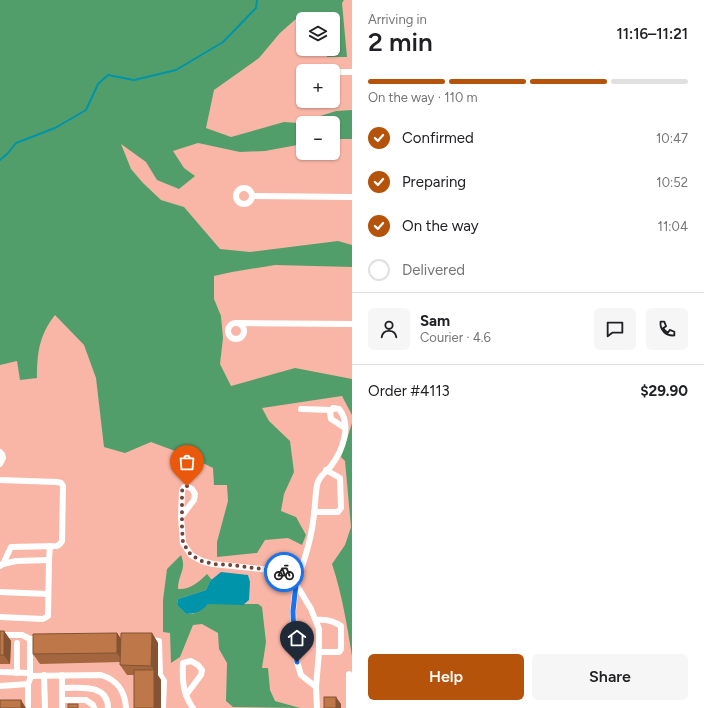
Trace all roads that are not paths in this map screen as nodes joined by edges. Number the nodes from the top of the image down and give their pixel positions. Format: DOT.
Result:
graph roads {
  1 [pos="340,72"];
  2 [pos="352,72"];
  3 [pos="252,196"];
  4 [pos="352,197"];
  5 [pos="240,323"];
  6 [pos="352,324"];
  7 [pos="301,409"];
  8 [pos="332,410"];
  9 [pos="346,428"];
  10 [pos="0,452"];
  11 [pos="0,464"];
  12 [pos="326,470"];
  13 [pos="0,480"];
  14 [pos="314,512"];
  15 [pos="181,516"];
  16 [pos="50,546"];
  17 [pos="49,560"];
  18 [pos="2,565"];
  19 [pos="296,584"];
  20 [pos="0,592"];
  21 [pos="48,594"];
  22 [pos="0,618"];
  23 [pos="316,620"];
  24 [pos="0,635"];
  25 [pos="30,639"];
  26 [pos="45,639"];
  27 [pos="145,640"];
  28 [pos="17,643"];
  29 [pos="319,652"];
  30 [pos="0,672"];
  31 [pos="17,673"];
  32 [pos="30,674"];
  33 [pos="349,674"];
  34 [pos="44,675"];
  35 [pos="62,675"];
  36 [pos="28,684"];
  37 [pos="0,686"];
  38 [pos="316,687"];
  39 [pos="62,688"];
  40 [pos="186,695"];
  41 [pos="62,700"];
  42 [pos="28,708"];
  43 [pos="44,708"];
  44 [pos="62,708"];
  45 [pos="94,708"];
  46 [pos="108,708"];
  47 [pos="126,708"];
  48 [pos="163,708"];
  49 [pos="193,708"];
  50 [pos="317,708"];
  51 [pos="349,708"];
  1 -- 2 [label="street"];
  3 -- 4 [label="street"];
  5 -- 6 [label="street"];
  7 -- 8 [label="street"];
  8 -- 9 [label="street"];
  8 -- 9 [label="street"];
  9 -- 12 [label="street"];
  10 -- 11 [label="street"];
  12 -- 14 [label="street"];
  12 -- 14 [label="street"];
  13 -- 16 [label="street"];
  14 -- 19 [label="street"];
  15 -- 19 [label="street"];
  16 -- 17 [label="street"];
  16 -- 18 [label="street"];
  17 -- 18 [label="street"];
  17 -- 21 [label="street"];
  19 -- 23 [label="street"];
  19 -- 38 [label="street"];
  20 -- 21 [label="street"];
  21 -- 22 [label="street"];
  23 -- 29 [label="street"];
  23 -- 29 [label="street"];
  24 -- 25 [label="street"];
  25 -- 26 [label="street"];
  25 -- 32 [label="street"];
  27 -- 48 [label="street"];
  28 -- 31 [label="street"];
  29 -- 38 [label="street"];
  30 -- 31 [label="street"];
  31 -- 32 [label="street"];
  32 -- 34 [label="street"];
  32 -- 36 [label="street"];
  33 -- 51 [label="street"];
  34 -- 35 [label="street"];
  34 -- 43 [label="street"];
  35 -- 39 [label="street"];
  35 -- 47 [label="street"];
  36 -- 37 [label="street"];
  36 -- 42 [label="street"];
  38 -- 50 [label="street"];
  39 -- 41 [label="street"];
  39 -- 46 [label="street"];
  40 -- 40 [label="street"];
  40 -- 49 [label="street"];
  41 -- 44 [label="street"];
  41 -- 45 [label="street"];
}
